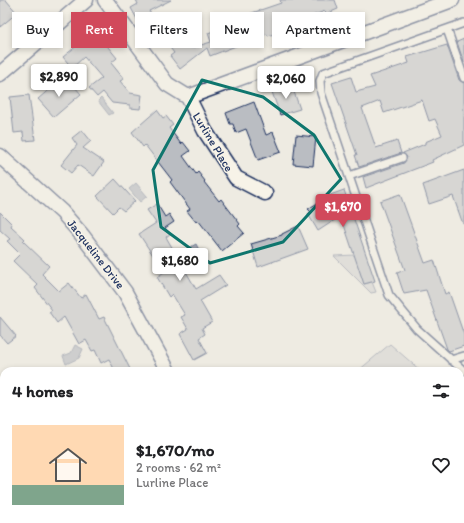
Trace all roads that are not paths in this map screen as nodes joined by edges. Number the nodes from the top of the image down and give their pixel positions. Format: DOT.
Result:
graph roads {
  1 [pos="86,0"];
  2 [pos="105,0"];
  3 [pos="452,0"];
  4 [pos="464,23"];
  5 [pos="447,29"];
  6 [pos="0,74"];
  7 [pos="464,78"];
  8 [pos="188,97"];
  9 [pos="0,156"];
  10 [pos="402,158"];
  11 [pos="349,176"];
  12 [pos="265,193"];
  13 [pos="464,356"];
  14 [pos="451,360"];
  15 [pos="166,367"];
  16 [pos="459,367"];
  1 -- 6 [label="street"];
  2 -- 8 [label="street"];
  3 -- 8 [label="street"];
  4 -- 5 [label="lane"];
  5 -- 7 [label="lane"];
  5 -- 11 [label="lane"];
  8 -- 12 [label="street, Lurline Place"];
  9 -- 15 [label="street, Jacqueline Drive"];
  10 -- 11 [label="lane"];
  11 -- 14 [label="lane"];
  13 -- 14 [label="lane"];
  14 -- 16 [label="lane"];
}
